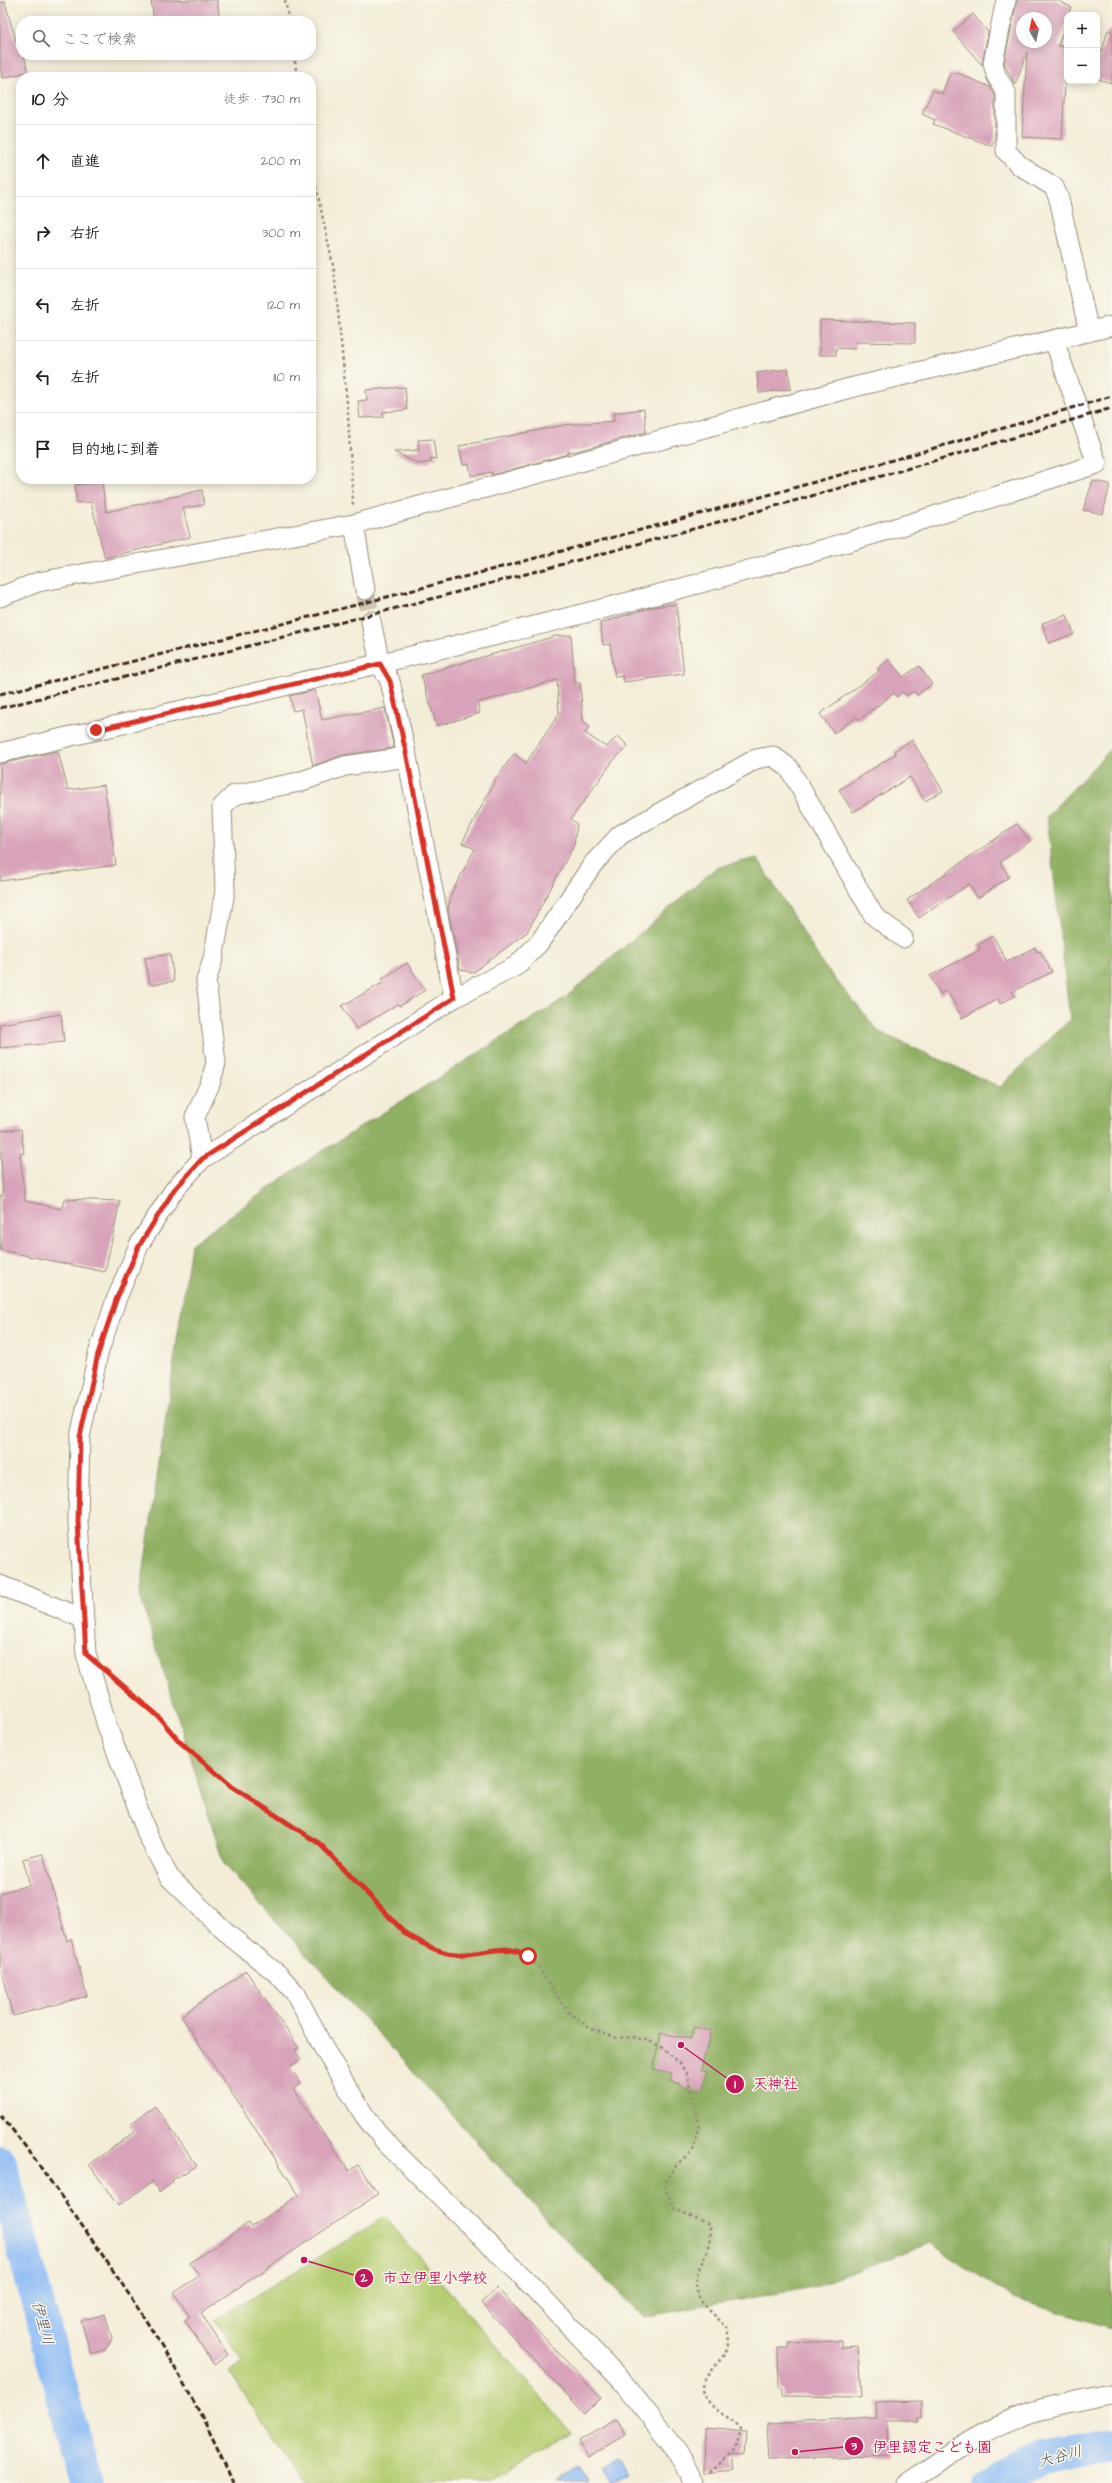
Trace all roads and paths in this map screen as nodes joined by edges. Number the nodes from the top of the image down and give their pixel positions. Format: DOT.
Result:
graph roads {
  1 [pos="285,0"];
  2 [pos="1006,0"];
  3 [pos="287,16"];
  4 [pos="295,60"];
  5 [pos="296,72"];
  6 [pos="316,186"];
  7 [pos="1112,326"];
  8 [pos="1089,332"];
  9 [pos="1054,340"];
  10 [pos="354,524"];
  11 [pos="365,590"];
  12 [pos="0,597"];
  13 [pos="371,621"];
  14 [pos="380,664"];
  15 [pos="0,753"];
  16 [pos="407,757"];
  17 [pos="903,938"];
  18 [pos="454,998"];
  19 [pos="202,1159"];
  20 [pos="0,1585"];
  21 [pos="82,1618"];
  22 [pos="110,1675"];
  23 [pos="1112,2394"];
  24 [pos="698,2479"];
  25 [pos="906,2483"];
  1 -- 3 [label="path"];
  2 -- 8 [label="street"];
  4 -- 5 [label="path"];
  6 -- 10 [label="path"];
  7 -- 8 [label="street"];
  8 -- 9 [label="street"];
  9 -- 10 [label="street"];
  9 -- 14 [label="street"];
  10 -- 11 [label="street"];
  10 -- 12 [label="street"];
  13 -- 14 [label="street"];
  14 -- 15 [label="street"];
  14 -- 16 [label="street"];
  16 -- 18 [label="street"];
  16 -- 19 [label="street"];
  17 -- 18 [label="street"];
  18 -- 19 [label="street"];
  19 -- 21 [label="street"];
  20 -- 21 [label="street"];
  21 -- 24 [label="street"];
  22 -- 24 [label="path"];
  23 -- 25 [label="street"];
}
